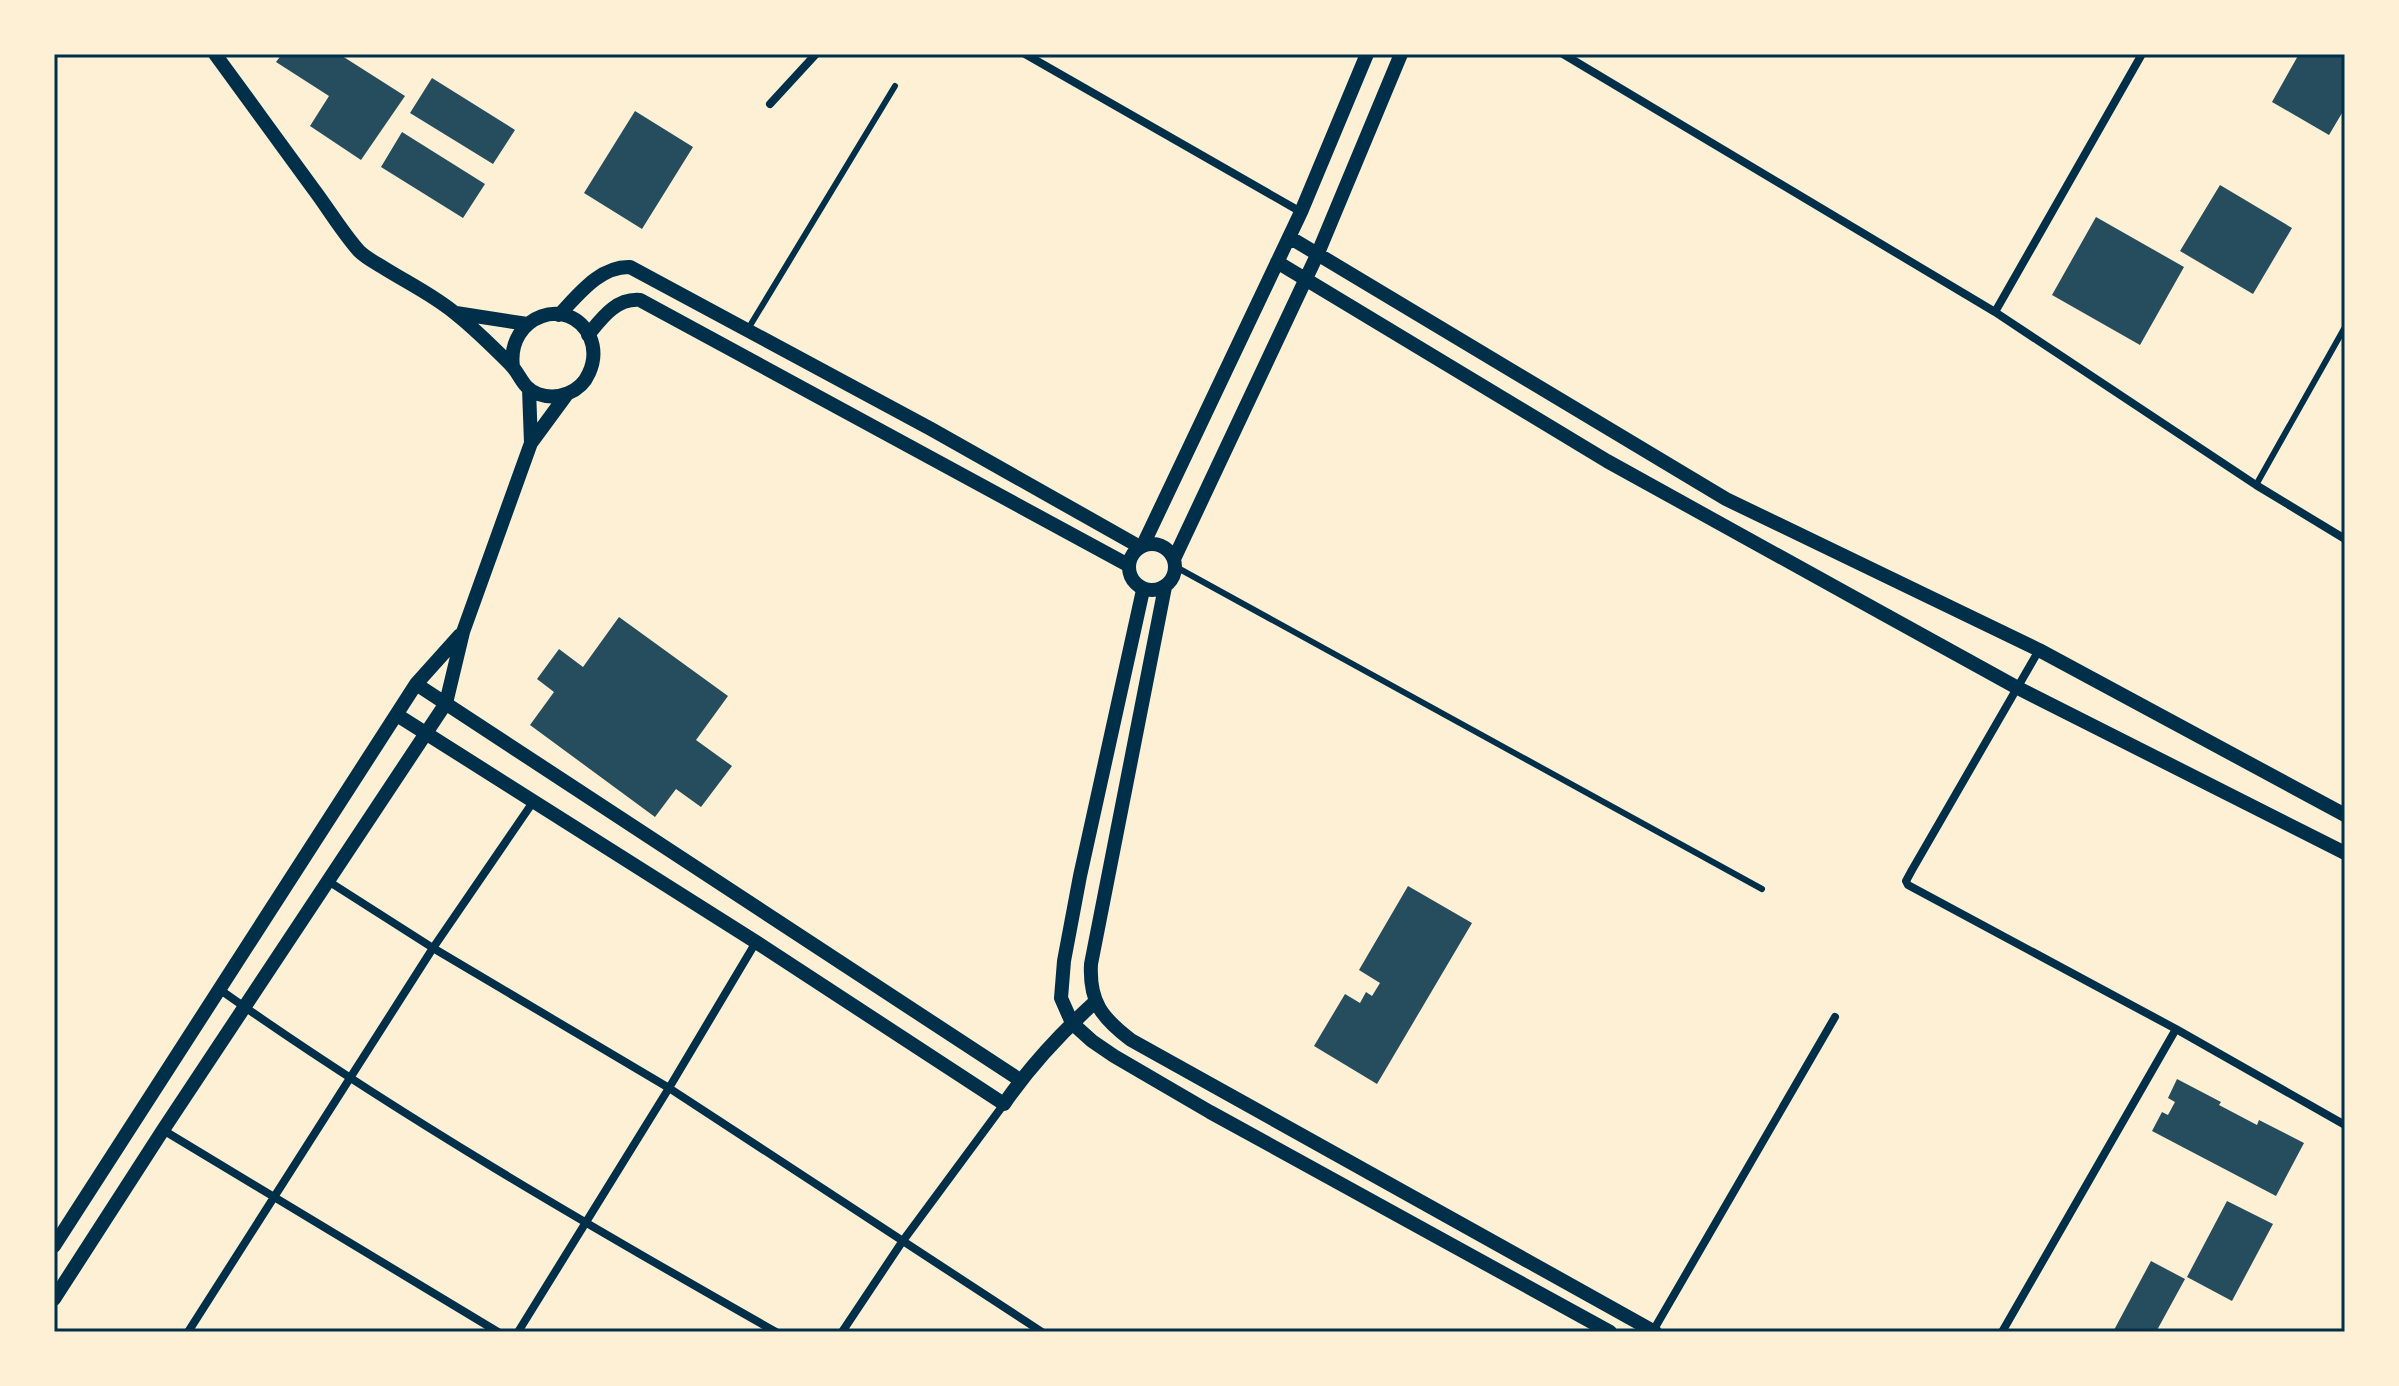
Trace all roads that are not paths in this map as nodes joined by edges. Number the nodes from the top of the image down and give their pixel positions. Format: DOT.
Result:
graph roads {
  1 [pos="215,54"];
  2 [pos="816,54"];
  3 [pos="1025,54"];
  4 [pos="1367,54"];
  5 [pos="1401,54"];
  6 [pos="1563,54"];
  7 [pos="2142,54"];
  8 [pos="895,86"];
  9 [pos="770,104"];
  10 [pos="1301,212"];
  11 [pos="1289,237"];
  12 [pos="1318,253"];
  13 [pos="1277,262"];
  14 [pos="1306,278"];
  15 [pos="1995,312"];
  16 [pos="456,313"];
  17 [pos="559,315"];
  18 [pos="527,324"];
  19 [pos="2345,327"];
  20 [pos="748,329"];
  21 [pos="588,335"];
  22 [pos="513,367"];
  23 [pos="529,389"];
  24 [pos="567,394"];
  25 [pos="531,443"];
  26 [pos="2256,485"];
  27 [pos="2345,539"];
  28 [pos="1142,546"];
  29 [pos="1175,563"];
  30 [pos="1128,565"];
  31 [pos="1165,587"];
  32 [pos="1143,590"];
  33 [pos="463,632"];
  34 [pos="2039,650"];
  35 [pos="416,684"];
  36 [pos="2016,687"];
  37 [pos="446,703"];
  38 [pos="397,715"];
  39 [pos="426,734"];
  40 [pos="533,802"];
  41 [pos="2345,815"];
  42 [pos="2345,853"];
  43 [pos="328,881"];
  44 [pos="1762,889"];
  45 [pos="756,942"];
  46 [pos="433,948"];
  47 [pos="219,989"];
  48 [pos="1095,1002"];
  49 [pos="244,1007"];
  50 [pos="1835,1017"];
  51 [pos="1072,1023"];
  52 [pos="2176,1029"];
  53 [pos="350,1077"];
  54 [pos="1020,1080"];
  55 [pos="669,1088"];
  56 [pos="1004,1104"];
  57 [pos="2345,1125"];
  58 [pos="163,1130"];
  59 [pos="273,1198"];
  60 [pos="584,1223"];
  61 [pos="902,1242"];
  62 [pos="54,1246"];
  63 [pos="54,1299"];
  64 [pos="1654,1331"];
  65 [pos="188,1332"];
  66 [pos="498,1332"];
  67 [pos="518,1332"];
  68 [pos="776,1332"];
  69 [pos="842,1332"];
  70 [pos="1042,1332"];
  71 [pos="1610,1332"];
  72 [pos="2002,1332"];
  1 -- 16 [label="street"];
  2 -- 9 [label="street"];
  3 -- 10 [label="street"];
  4 -- 10 [label="street"];
  5 -- 12 [label="street"];
  6 -- 15 [label="street"];
  7 -- 15 [label="street"];
  8 -- 20 [label="lane"];
  10 -- 11 [label="street"];
  11 -- 12 [label="street"];
  11 -- 13 [label="street"];
  12 -- 14 [label="street"];
  12 -- 34 [label="street"];
  13 -- 14 [label="street"];
  13 -- 28 [label="street"];
  14 -- 29 [label="street"];
  14 -- 36 [label="street"];
  15 -- 26 [label="street"];
  16 -- 18 [label="street"];
  16 -- 22 [label="street"];
  17 -- 18 [label="street"];
  17 -- 20 [label="street"];
  17 -- 21 [label="street"];
  18 -- 22 [label="street"];
  19 -- 26 [label="lane"];
  20 -- 28 [label="street"];
  21 -- 24 [label="street"];
  21 -- 30 [label="street"];
  22 -- 23 [label="street"];
  23 -- 24 [label="street"];
  23 -- 25 [label="street"];
  24 -- 25 [label="street"];
  25 -- 33 [label="street"];
  26 -- 27 [label="street"];
  28 -- 29 [label="street"];
  28 -- 30 [label="street"];
  29 -- 31 [label="street"];
  29 -- 44 [label="lane"];
  30 -- 32 [label="street"];
  31 -- 32 [label="street"];
  31 -- 48 [label="street"];
  32 -- 51 [label="street"];
  33 -- 35 [label="street"];
  33 -- 37 [label="street"];
  34 -- 36 [label="street"];
  34 -- 41 [label="street"];
  35 -- 37 [label="street"];
  35 -- 38 [label="street"];
  36 -- 42 [label="street"];
  36 -- 52 [label="street"];
  37 -- 39 [label="street"];
  37 -- 54 [label="street"];
  38 -- 39 [label="street"];
  38 -- 47 [label="street"];
  39 -- 40 [label="street"];
  39 -- 43 [label="street"];
  40 -- 45 [label="street"];
  40 -- 46 [label="street"];
  43 -- 46 [label="street"];
  43 -- 49 [label="street"];
  45 -- 55 [label="street"];
  45 -- 56 [label="street"];
  46 -- 53 [label="street"];
  46 -- 55 [label="street"];
  47 -- 49 [label="street"];
  47 -- 62 [label="street"];
  48 -- 51 [label="street"];
  48 -- 64 [label="street"];
  49 -- 53 [label="street"];
  49 -- 58 [label="street"];
  50 -- 64 [label="street"];
  51 -- 54 [label="street"];
  51 -- 71 [label="street"];
  52 -- 57 [label="street"];
  52 -- 72 [label="street"];
  53 -- 59 [label="street"];
  53 -- 60 [label="street"];
  54 -- 56 [label="street"];
  55 -- 60 [label="street"];
  55 -- 61 [label="street"];
  56 -- 61 [label="street"];
  58 -- 59 [label="street"];
  58 -- 63 [label="street"];
  59 -- 65 [label="street"];
  59 -- 66 [label="street"];
  60 -- 67 [label="street"];
  60 -- 68 [label="street"];
  61 -- 69 [label="street"];
  61 -- 70 [label="street"];
}
